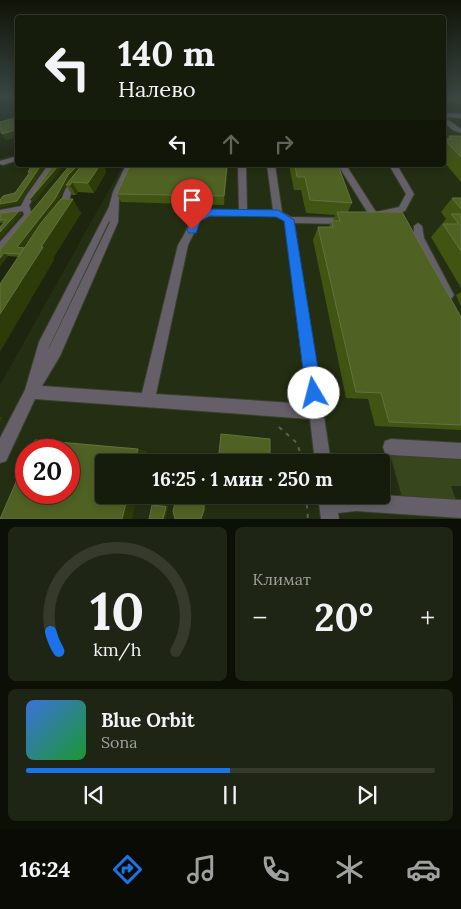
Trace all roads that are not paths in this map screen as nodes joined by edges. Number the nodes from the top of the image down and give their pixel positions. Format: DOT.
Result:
graph roads {
  1 [pos="448,121"];
  2 [pos="461,131"];
  3 [pos="15,159"];
  4 [pos="3,162"];
  5 [pos="51,167"];
  6 [pos="87,167"];
  7 [pos="129,167"];
  8 [pos="242,167"];
  9 [pos="272,167"];
  10 [pos="343,167"];
  11 [pos="394,167"];
  12 [pos="30,211"];
  13 [pos="0,213"];
  14 [pos="278,213"];
  15 [pos="242,214"];
  16 [pos="58,217"];
  17 [pos="366,217"];
  18 [pos="289,220"];
  19 [pos="418,226"];
  20 [pos="0,249"];
  21 [pos="452,304"];
  22 [pos="31,392"];
  23 [pos="147,400"];
  24 [pos="316,412"];
  25 [pos="391,447"];
  26 [pos="461,451"];
  27 [pos="322,454"];
  28 [pos="0,455"];
  29 [pos="329,507"];
  30 [pos="461,509"];
  1 -- 2 [label="lane"];
  3 -- 4 [label="lane"];
  5 -- 12 [label="lane"];
  6 -- 16 [label="lane"];
  7 -- 22 [label="lane"];
  8 -- 15 [label="lane"];
  9 -- 14 [label="lane"];
  10 -- 17 [label="lane"];
  11 -- 17 [label="lane"];
  12 -- 13 [label="lane"];
  12 -- 20 [label="lane"];
  14 -- 15 [label="lane"];
  14 -- 18 [label="lane"];
  15 -- 23 [label="lane"];
  17 -- 18 [label="lane"];
  18 -- 24 [label="lane"];
  19 -- 21 [label="lane"];
  22 -- 23 [label="lane"];
  22 -- 28 [label="lane"];
  23 -- 24 [label="lane"];
  24 -- 27 [label="lane"];
  25 -- 26 [label="lane"];
  29 -- 30 [label="lane"];
}
